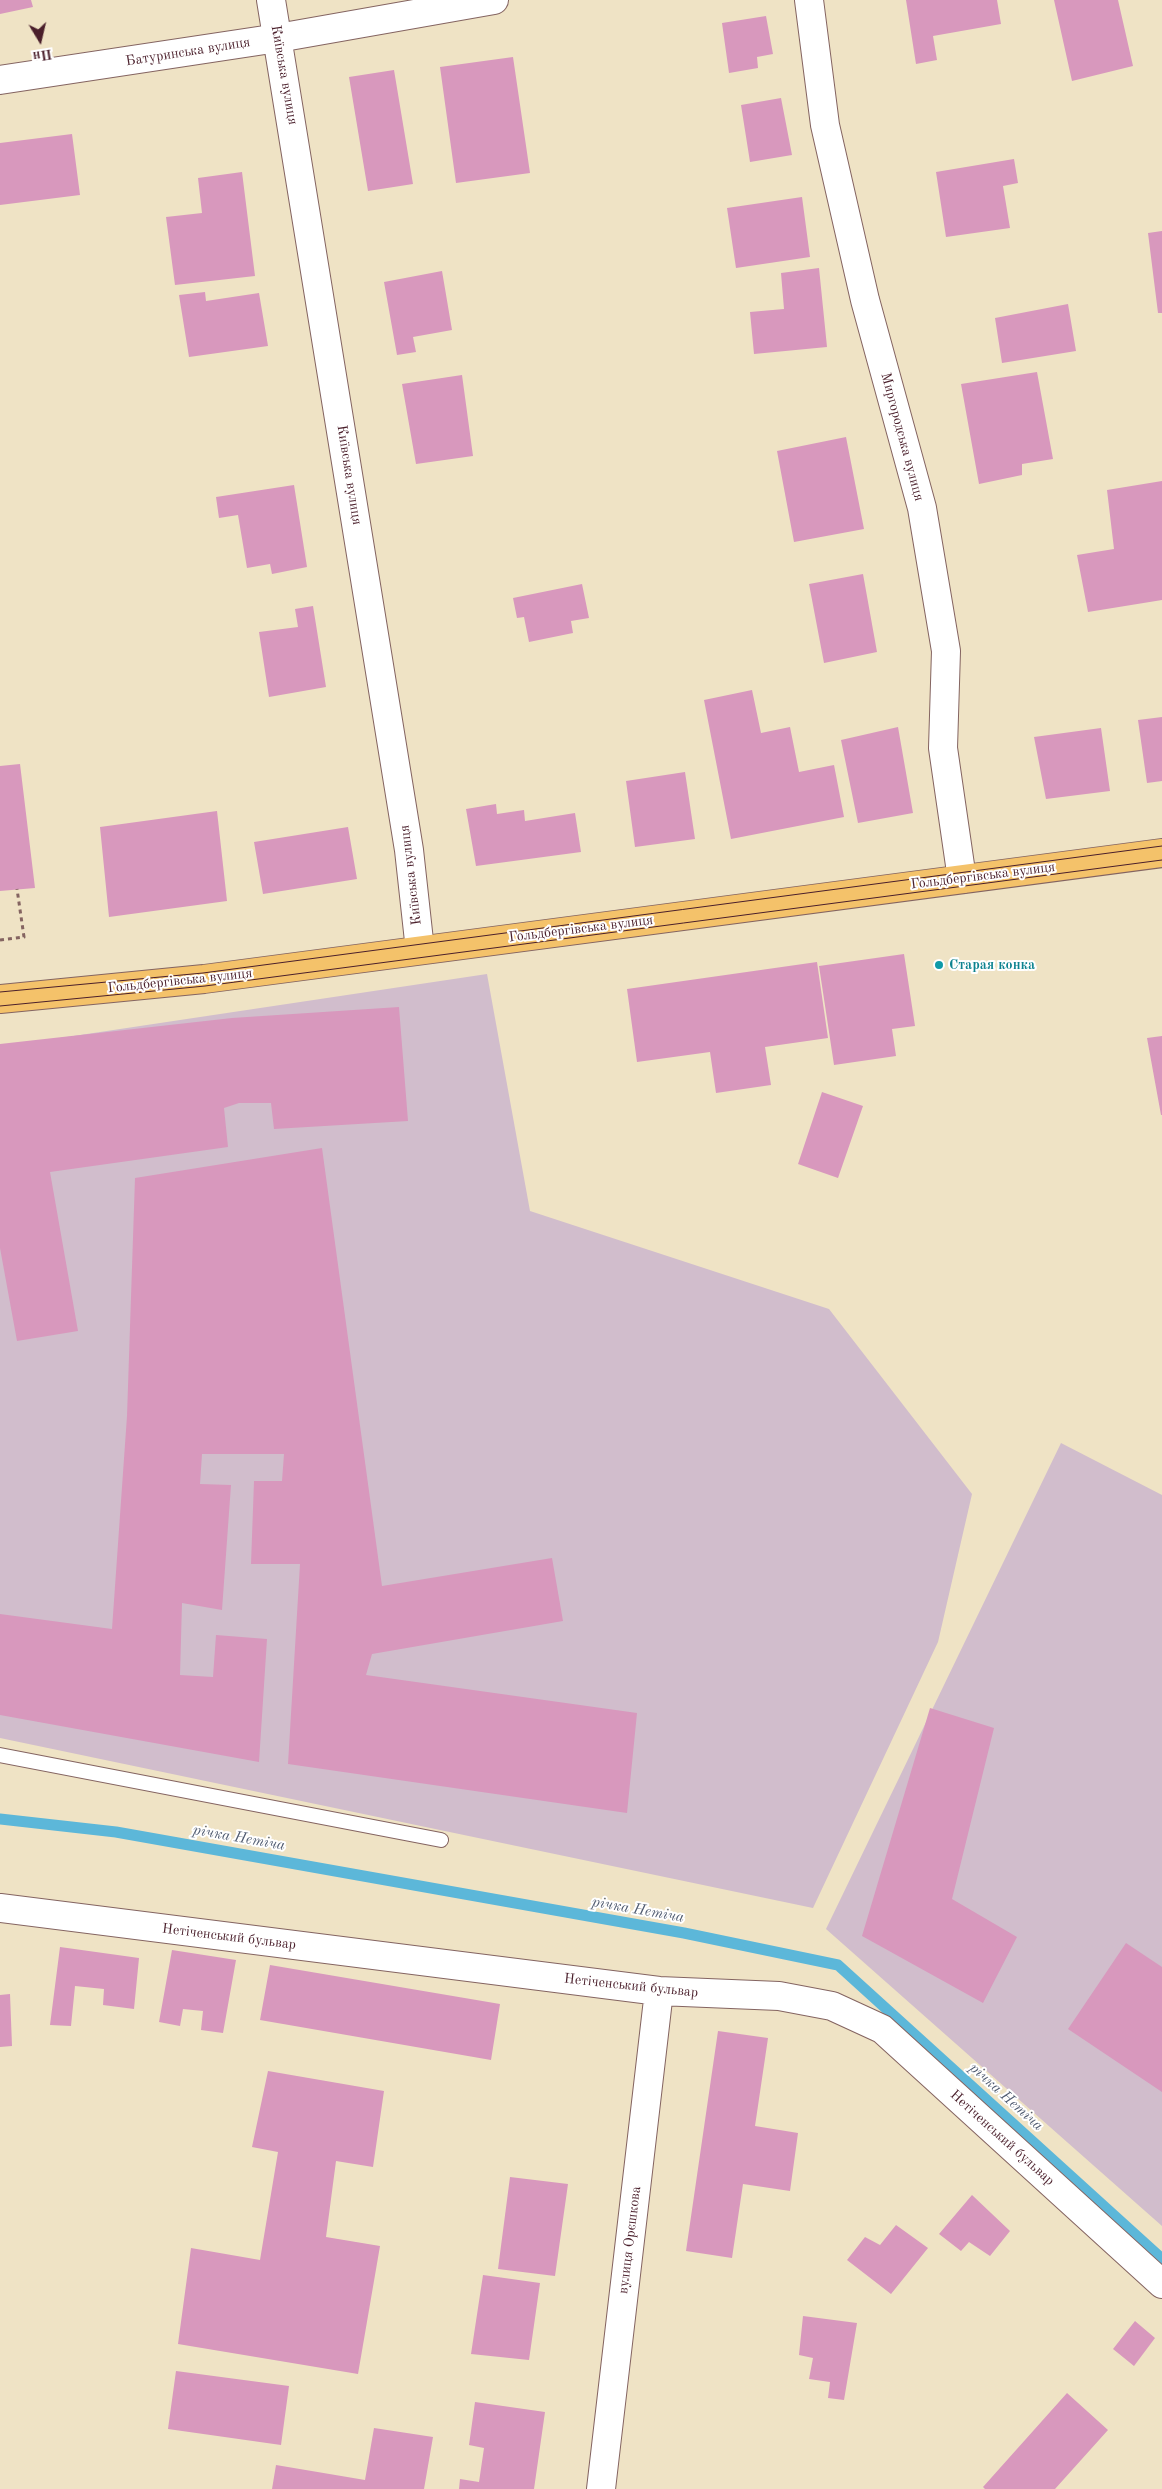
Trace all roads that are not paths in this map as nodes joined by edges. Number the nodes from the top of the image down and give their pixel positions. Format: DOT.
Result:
graph roads {
  1 [pos="271,0"];
  2 [pos="494,0"];
  3 [pos="809,0"];
  4 [pos="278,38"];
  5 [pos="0,80"];
  6 [pos="1162,853"];
  7 [pos="962,879"];
  8 [pos="420,950"];
  9 [pos="0,999"];
  10 [pos="0,1755"];
  11 [pos="441,1840"];
  12 [pos="0,1908"];
  13 [pos="660,1991"];
  14 [pos="1162,2284"];
  15 [pos="601,2489"];
  1 -- 4 [label="street, Київська вулиця"];
  2 -- 4 [label="street, Батуринська вулиця"];
  3 -- 7 [label="street, Миргородська вулиця"];
  4 -- 5 [label="street, Батуринська вулиця"];
  4 -- 8 [label="street, Київська вулиця"];
  6 -- 7 [label="main road, Гольдбергівська вулиця"];
  7 -- 8 [label="main road, Гольдбергівська вулиця"];
  8 -- 9 [label="main road, Гольдбергівська вулиця"];
  10 -- 11 [label="lane"];
  12 -- 13 [label="street, Нетіченський бульвар"];
  13 -- 14 [label="street, Нетіченський бульвар"];
  13 -- 15 [label="street, вулиця Орєшкова"];
}
